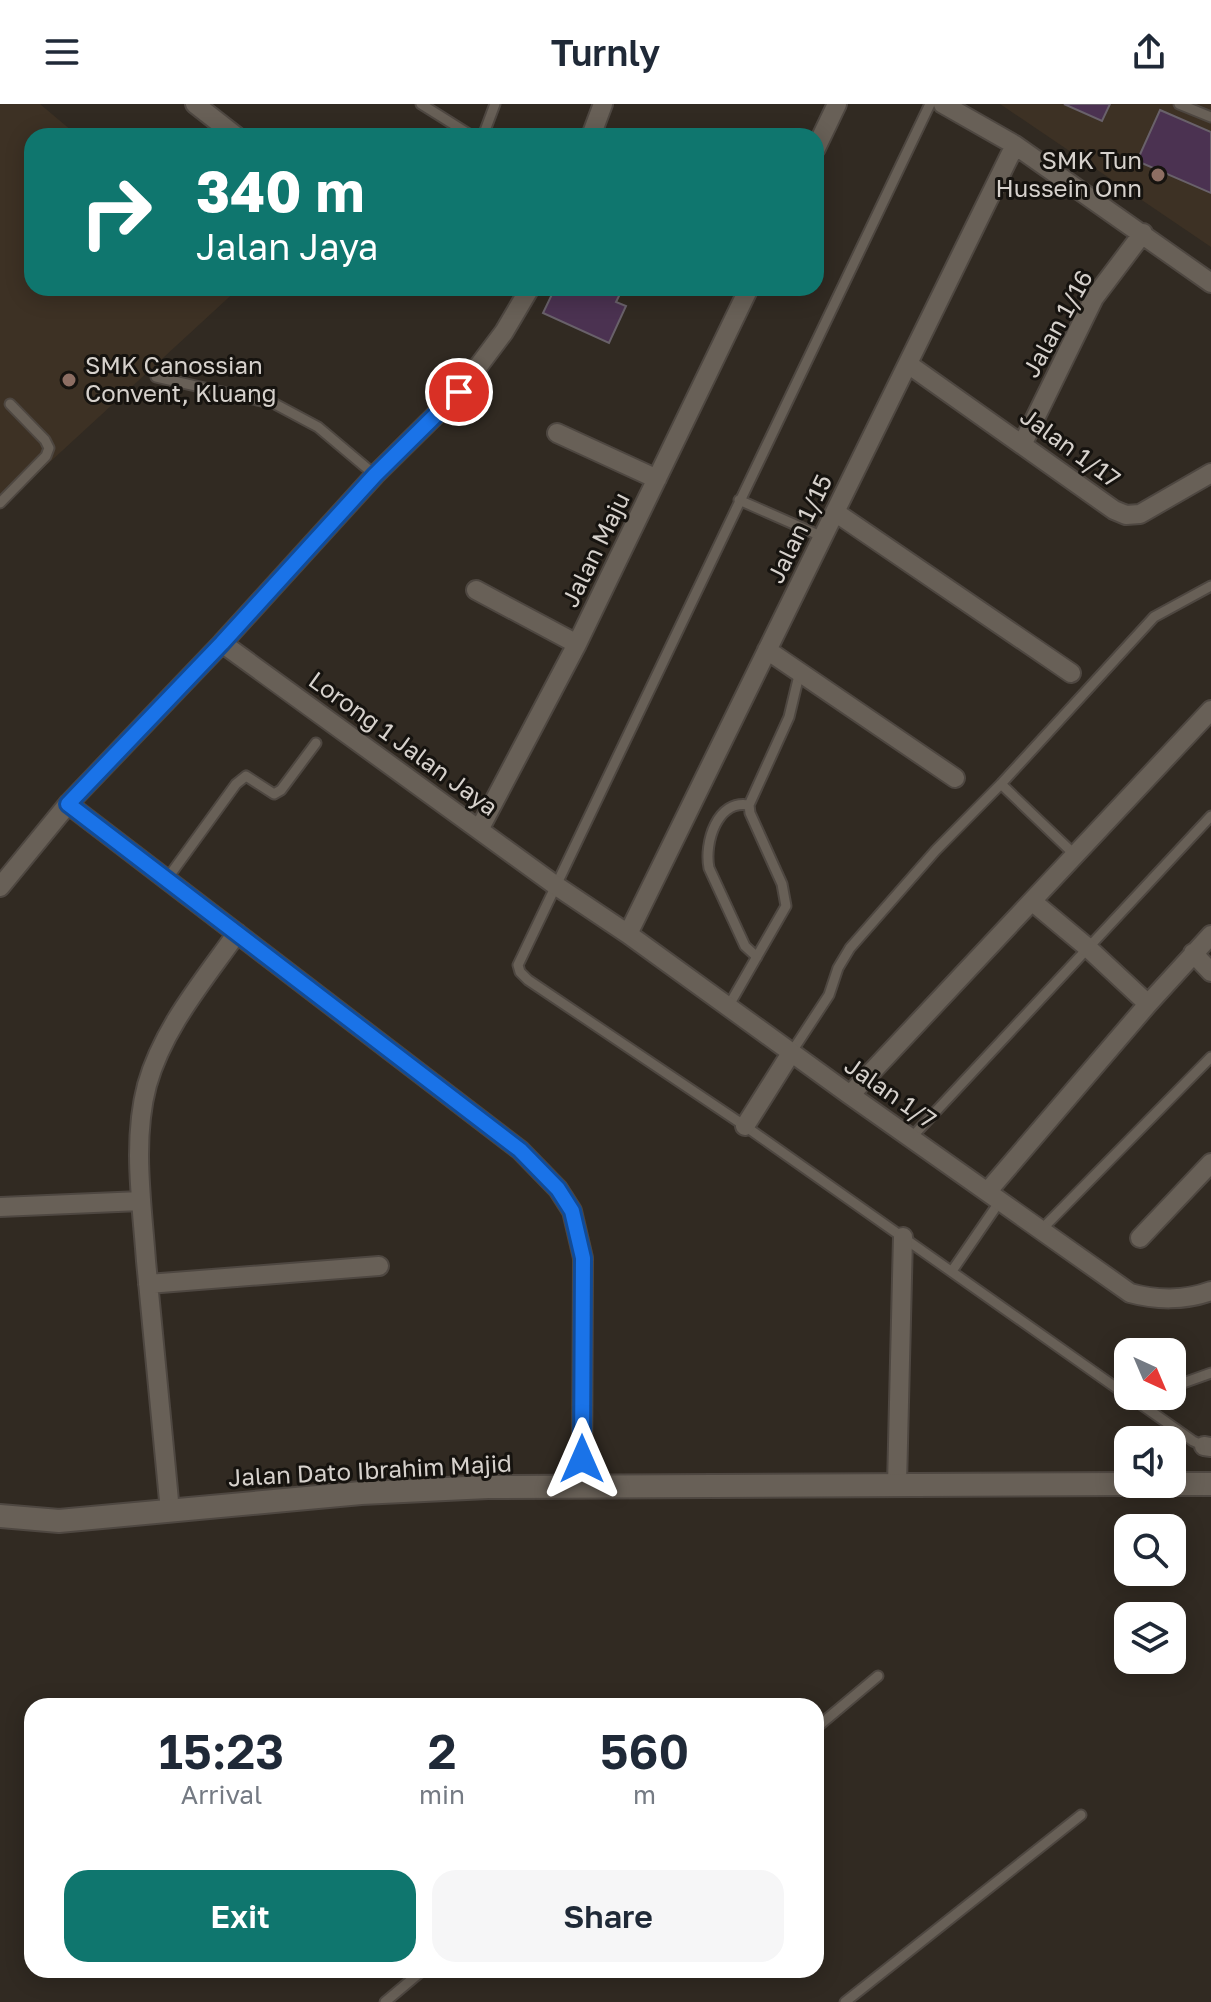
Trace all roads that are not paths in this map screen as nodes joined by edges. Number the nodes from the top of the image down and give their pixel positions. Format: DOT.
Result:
graph roads {
  1 [pos="195,104"];
  2 [pos="421,104"];
  3 [pos="495,104"];
  4 [pos="603,104"];
  5 [pos="837,104"];
  6 [pos="930,104"];
  7 [pos="943,104"];
  8 [pos="1179,104"];
  9 [pos="1211,117"];
  10 [pos="226,128"];
  11 [pos="459,128"];
  12 [pos="486,128"];
  13 [pos="594,128"];
  14 [pos="824,131"];
  15 [pos="1015,145"];
  16 [pos="1143,233"];
  17 [pos="1211,283"];
  18 [pos="525,296"];
  19 [pos="745,296"];
  20 [pos="908,364"];
  21 [pos="156,377"];
  22 [pos="10,404"];
  23 [pos="557,433"];
  24 [pos="1023,443"];
  25 [pos="1211,473"];
  26 [pos="375,475"];
  27 [pos="657,479"];
  28 [pos="739,500"];
  29 [pos="0,503"];
  30 [pos="835,512"];
  31 [pos="823,537"];
  32 [pos="1211,586"];
  33 [pos="476,590"];
  34 [pos="222,643"];
  35 [pos="577,644"];
  36 [pos="767,650"];
  37 [pos="800,671"];
  38 [pos="1071,673"];
  39 [pos="1211,710"];
  40 [pos="316,743"];
  41 [pos="955,778"];
  42 [pos="1001,784"];
  43 [pos="68,804"];
  44 [pos="749,805"];
  45 [pos="1211,816"];
  46 [pos="480,828"];
  47 [pos="1075,855"];
  48 [pos="167,879"];
  49 [pos="555,885"];
  50 [pos="0,887"];
  51 [pos="1033,902"];
  52 [pos="237,933"];
  53 [pos="628,934"];
  54 [pos="1211,935"];
  55 [pos="1087,947"];
  56 [pos="1193,953"];
  57 [pos="757,957"];
  58 [pos="1211,972"];
  59 [pos="1148,1004"];
  60 [pos="728,1007"];
  61 [pos="791,1053"];
  62 [pos="1211,1057"];
  63 [pos="850,1095"];
  64 [pos="745,1126"];
  65 [pos="911,1138"];
  66 [pos="1211,1163"];
  67 [pos="994,1196"];
  68 [pos="141,1201"];
  69 [pos="0,1207"];
  70 [pos="1041,1230"];
  71 [pos="903,1237"];
  72 [pos="1140,1238"];
  73 [pos="379,1266"];
  74 [pos="952,1271"];
  75 [pos="148,1284"];
  76 [pos="1211,1291"];
  77 [pos="1211,1373"];
  78 [pos="1186,1382"];
  79 [pos="1114,1386"];
  80 [pos="1149,1410"];
  81 [pos="1208,1446"];
  82 [pos="1114,1484"];
  83 [pos="1186,1484"];
  84 [pos="1211,1484"];
  85 [pos="897,1485"];
  86 [pos="582,1488"];
  87 [pos="170,1511"];
  88 [pos="0,1516"];
  89 [pos="878,1676"];
  90 [pos="824,1721"];
  91 [pos="1081,1815"];
  92 [pos="414,1978"];
  93 [pos="385,2002"];
  94 [pos="845,2002"];
  1 -- 10 [label="street"];
  2 -- 11 [label="lane"];
  3 -- 12 [label="lane"];
  4 -- 13 [label="street"];
  5 -- 14 [label="street"];
  6 -- 28 [label="lane"];
  7 -- 15 [label="street"];
  8 -- 9 [label="lane"];
  15 -- 16 [label="street"];
  15 -- 20 [label="street, Jalan 1/15"];
  16 -- 17 [label="street"];
  16 -- 24 [label="street, Jalan 1/16"];
  18 -- 26 [label="street"];
  19 -- 27 [label="street, Jalan Maju"];
  20 -- 24 [label="street, Jalan 1/17"];
  20 -- 30 [label="street, Jalan 1/15"];
  21 -- 26 [label="lane"];
  22 -- 29 [label="lane"];
  23 -- 27 [label="street"];
  24 -- 25 [label="street, Jalan 1/17"];
  26 -- 34 [label="street"];
  27 -- 35 [label="street, Jalan Maju"];
  28 -- 31 [label="lane"];
  28 -- 49 [label="lane"];
  30 -- 31 [label="street, Jalan 1/15"];
  30 -- 38 [label="street"];
  31 -- 36 [label="street, Jalan 1/15"];
  32 -- 42 [label="lane"];
  33 -- 35 [label="street"];
  34 -- 43 [label="street"];
  34 -- 46 [label="street, Lorong 1 Jalan Jaya"];
  35 -- 46 [label="street, Jalan Maju"];
  36 -- 37 [label="street"];
  36 -- 53 [label="street, Jalan 1/15"];
  37 -- 41 [label="street"];
  37 -- 44 [label="lane"];
  39 -- 47 [label="street"];
  40 -- 48 [label="lane"];
  42 -- 47 [label="lane"];
  42 -- 61 [label="lane"];
  43 -- 48 [label="street"];
  43 -- 50 [label="street"];
  44 -- 57 [label="lane"];
  44 -- 57 [label="lane"];
  45 -- 55 [label="lane"];
  46 -- 49 [label="street, Lorong 1 Jalan Jaya"];
  47 -- 51 [label="street"];
  48 -- 52 [label="street"];
  49 -- 53 [label="street, Jalan 1/7"];
  49 -- 64 [label="lane"];
  51 -- 55 [label="street"];
  51 -- 63 [label="street"];
  52 -- 68 [label="street"];
  52 -- 86 [label="street"];
  53 -- 60 [label="street, Jalan 1/7"];
  54 -- 56 [label="street"];
  55 -- 59 [label="street"];
  55 -- 65 [label="lane"];
  56 -- 58 [label="street"];
  56 -- 59 [label="street"];
  57 -- 60 [label="lane"];
  59 -- 67 [label="street"];
  60 -- 61 [label="street, Jalan 1/7"];
  61 -- 63 [label="street, Jalan 1/7"];
  61 -- 64 [label="street"];
  62 -- 70 [label="lane"];
  63 -- 65 [label="street, Jalan 1/7"];
  64 -- 71 [label="lane"];
  65 -- 67 [label="street, Jalan 1/7"];
  66 -- 72 [label="street"];
  67 -- 70 [label="street, Jalan 1/7"];
  67 -- 74 [label="lane"];
  68 -- 69 [label="street"];
  68 -- 75 [label="street"];
  70 -- 76 [label="street, Jalan 1/7"];
  71 -- 74 [label="lane"];
  71 -- 85 [label="street"];
  73 -- 75 [label="street"];
  74 -- 79 [label="lane"];
  75 -- 87 [label="street"];
  77 -- 78 [label="lane"];
  80 -- 81 [label="lane"];
  82 -- 85 [label="street, Jalan Dato Ibrahim Majid"];
  83 -- 84 [label="street"];
  85 -- 86 [label="street, Jalan Dato Ibrahim Majid"];
  86 -- 87 [label="street, Jalan Dato Ibrahim Majid"];
  87 -- 88 [label="street, Jalan Dato Ibrahim Majid"];
  89 -- 90 [label="lane"];
  91 -- 94 [label="lane"];
  92 -- 93 [label="lane"];
}
